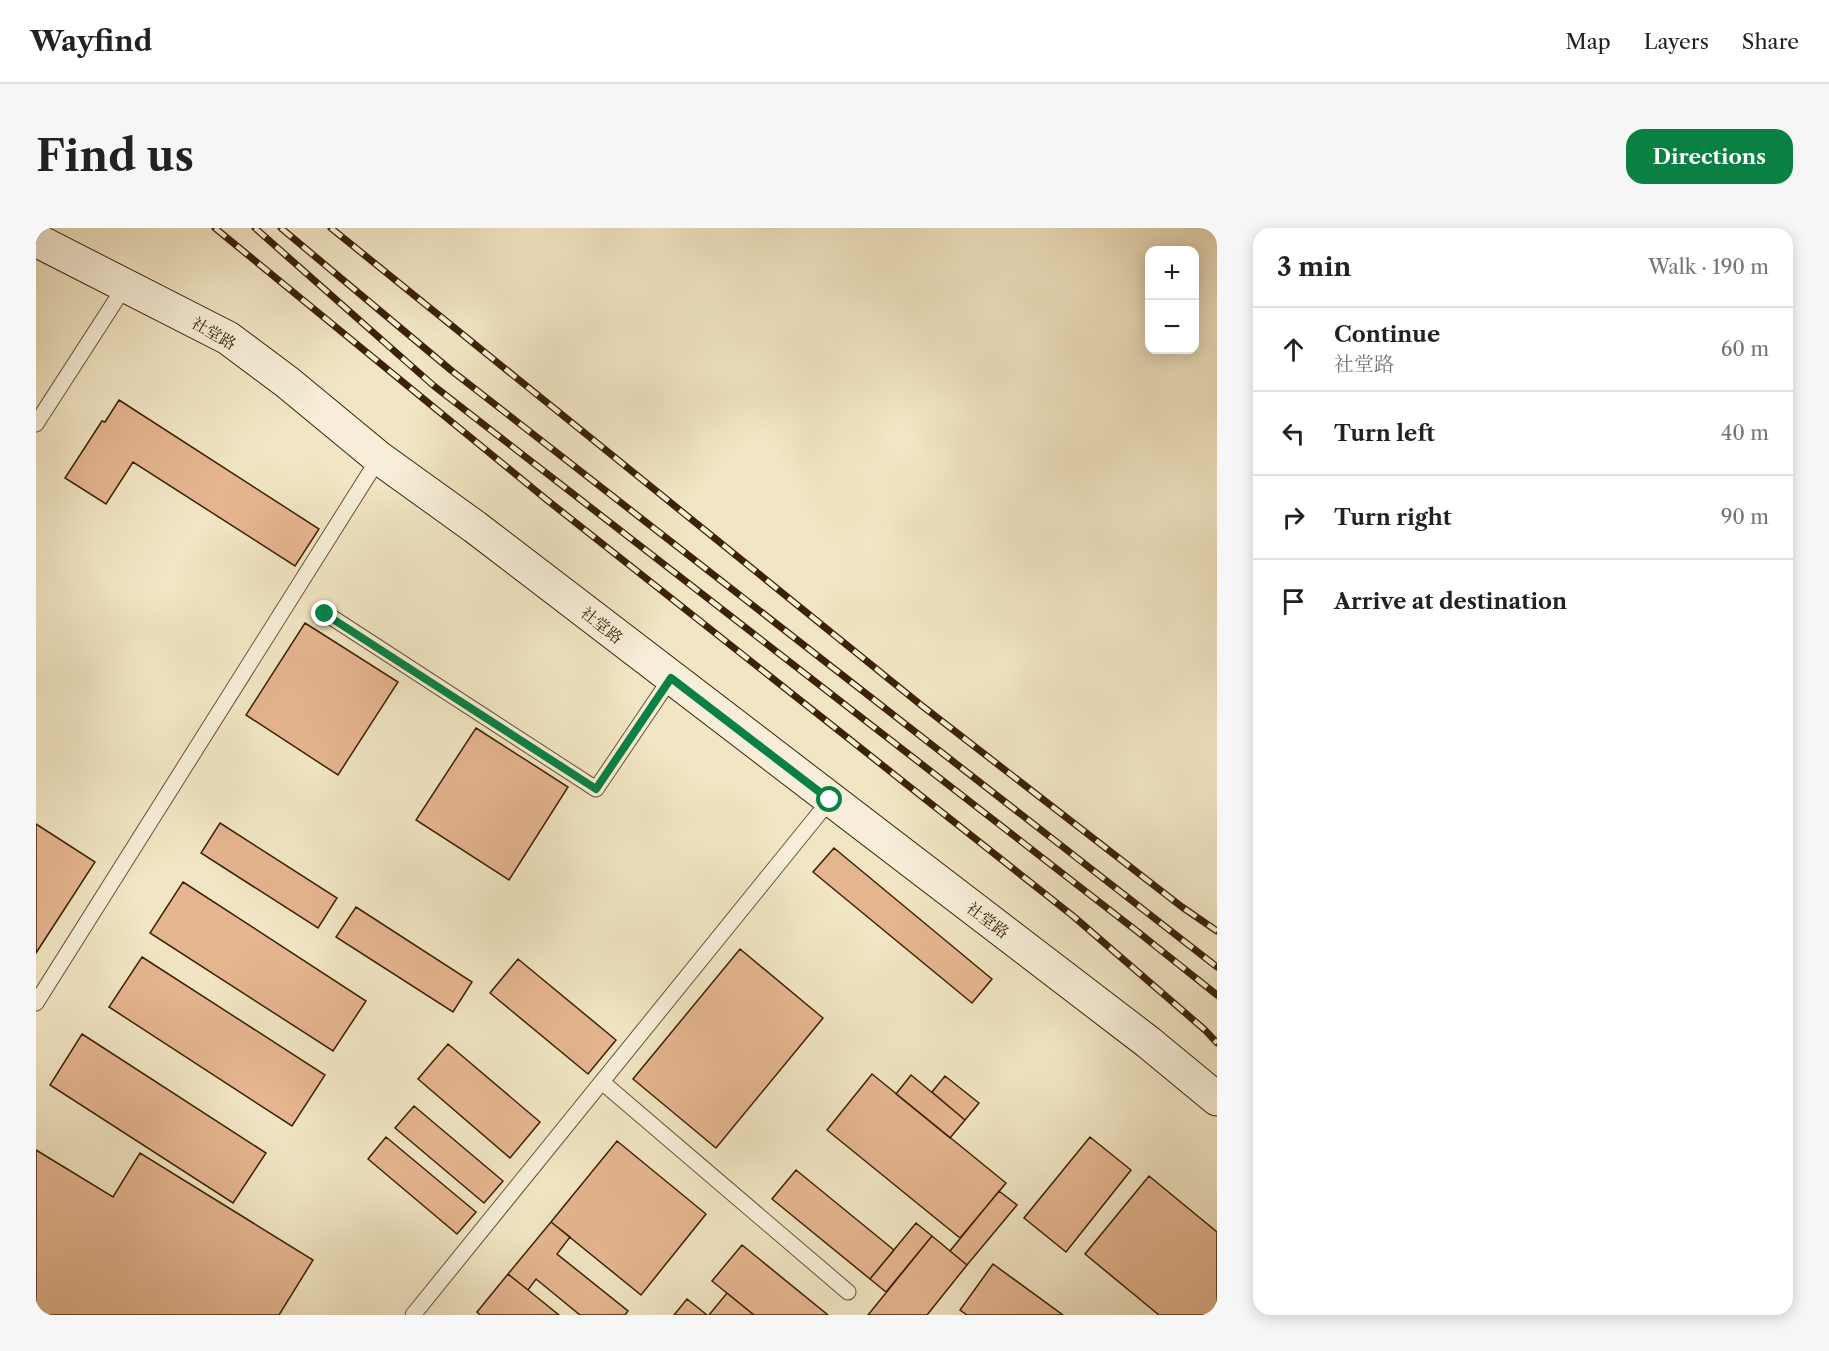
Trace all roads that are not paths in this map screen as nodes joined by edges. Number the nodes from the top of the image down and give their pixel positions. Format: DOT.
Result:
graph roads {
  1 [pos="36,240"];
  2 [pos="126,286"];
  3 [pos="36,424"];
  4 [pos="379,458"];
  5 [pos="325,614"];
  6 [pos="671,678"];
  7 [pos="830,800"];
  8 [pos="36,1003"];
  9 [pos="1148,1042"];
  10 [pos="602,1082"];
  11 [pos="1217,1082"];
  12 [pos="1217,1099"];
  13 [pos="848,1292"];
  14 [pos="412,1315"];
  1 -- 2 [label="main road, 社堂路"];
  2 -- 3 [label="lane"];
  2 -- 4 [label="main road, 社堂路"];
  4 -- 6 [label="main road, 社堂路"];
  4 -- 8 [label="lane"];
  5 -- 6 [label="lane"];
  6 -- 7 [label="main road, 社堂路"];
  7 -- 9 [label="main road, 社堂路"];
  7 -- 10 [label="lane"];
  9 -- 11 [label="main road, 社堂路"];
  9 -- 12 [label="main road, 社堂路"];
  10 -- 13 [label="lane"];
  10 -- 14 [label="lane"];
}
